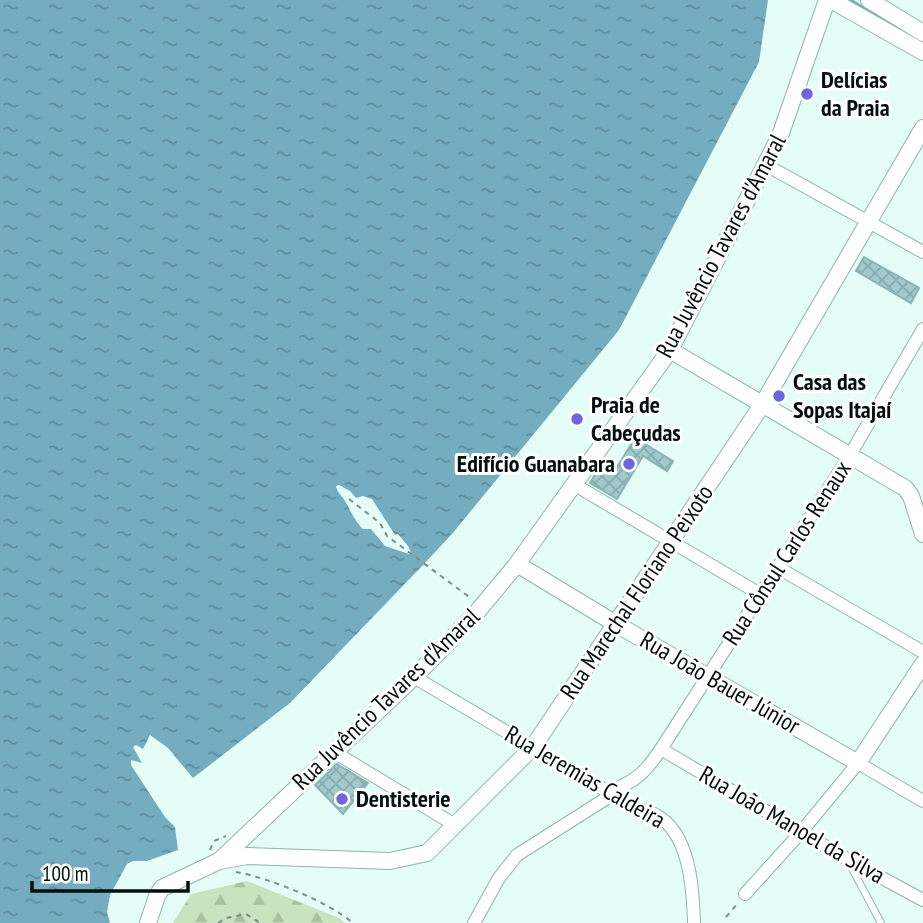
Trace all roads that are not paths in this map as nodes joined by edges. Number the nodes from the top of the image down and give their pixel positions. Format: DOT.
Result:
graph roads {
  1 [pos="829,0"];
  2 [pos="869,0"];
  3 [pos="923,33"];
  4 [pos="923,52"];
  5 [pos="923,128"];
  6 [pos="766,165"];
  7 [pos="869,222"];
  8 [pos="923,252"];
  9 [pos="923,329"];
  10 [pos="670,350"];
  11 [pos="762,405"];
  12 [pos="850,455"];
  13 [pos="575,485"];
  14 [pos="923,534"];
  15 [pos="671,542"];
  16 [pos="517,564"];
  17 [pos="777,567"];
  18 [pos="760,594"];
  19 [pos="616,624"];
  20 [pos="923,653"];
  21 [pos="923,664"];
  22 [pos="708,675"];
  23 [pos="414,677"];
  24 [pos="533,747"];
  25 [pos="661,749"];
  26 [pos="334,752"];
  27 [pos="858,763"];
  28 [pos="608,792"];
  29 [pos="923,801"];
  30 [pos="455,825"];
  31 [pos="802,831"];
  32 [pos="242,849"];
  33 [pos="847,859"];
  34 [pos="745,894"];
  35 [pos="923,900"];
  36 [pos="148,923"];
  37 [pos="474,923"];
  38 [pos="694,923"];
  39 [pos="881,923"];
  1 -- 4 [label="street"];
  1 -- 6 [label="street, Rua Juvêncio Tavares d'Amaral"];
  2 -- 3 [label="street"];
  5 -- 7 [label="street, Rua Marechal Floriano Peixoto"];
  6 -- 7 [label="street"];
  6 -- 10 [label="street, Rua Juvêncio Tavares d'Amaral"];
  7 -- 8 [label="street"];
  7 -- 11 [label="street, Rua Marechal Floriano Peixoto"];
  9 -- 12 [label="street, Rua Cônsul Carlos Renaux"];
  10 -- 11 [label="street"];
  10 -- 13 [label="street, Rua Juvêncio Tavares d'Amaral"];
  11 -- 12 [label="street"];
  11 -- 15 [label="street, Rua Marechal Floriano Peixoto"];
  12 -- 14 [label="street"];
  12 -- 17 [label="street, Rua Cônsul Carlos Renaux"];
  13 -- 15 [label="street"];
  13 -- 16 [label="street, Rua Juvêncio Tavares d'Amaral"];
  15 -- 18 [label="street"];
  15 -- 19 [label="street, Rua Marechal Floriano Peixoto"];
  16 -- 19 [label="street, Rua João Bauer Júnior"];
  16 -- 23 [label="street, Rua Juvêncio Tavares d'Amaral"];
  17 -- 18 [label="street, Rua Cônsul Carlos Renaux"];
  17 -- 20 [label="street"];
  18 -- 22 [label="street, Rua Cônsul Carlos Renaux"];
  19 -- 22 [label="street, Rua João Bauer Júnior"];
  19 -- 24 [label="street, Rua Marechal Floriano Peixoto"];
  21 -- 27 [label="street"];
  22 -- 25 [label="street, Rua Cônsul Carlos Renaux"];
  22 -- 27 [label="street, Rua João Bauer Júnior"];
  23 -- 24 [label="street, Rua Jeremias Caldeira"];
  23 -- 26 [label="street, Rua Juvêncio Tavares d'Amaral"];
  24 -- 28 [label="street, Rua Jeremias Caldeira"];
  24 -- 30 [label="street, Rua Marechal Floriano Peixoto"];
  25 -- 28 [label="street, Rua Cônsul Carlos Renaux"];
  25 -- 31 [label="street, Rua João Manoel da Silva"];
  26 -- 30 [label="street"];
  26 -- 32 [label="street, Rua Juvêncio Tavares d'Amaral"];
  27 -- 29 [label="street, Rua João Bauer Júnior"];
  27 -- 31 [label="street"];
  28 -- 37 [label="street, Rua Cônsul Carlos Renaux"];
  28 -- 38 [label="street, Rua Jeremias Caldeira"];
  30 -- 32 [label="street, Rua Marechal Floriano Peixoto"];
  31 -- 33 [label="street, Rua João Manoel da Silva"];
  31 -- 34 [label="street"];
  32 -- 36 [label="street, Rua Juvêncio Tavares d'Amaral"];
  33 -- 35 [label="street, Rua João Manoel da Silva"];
  33 -- 39 [label="lane"];
}
